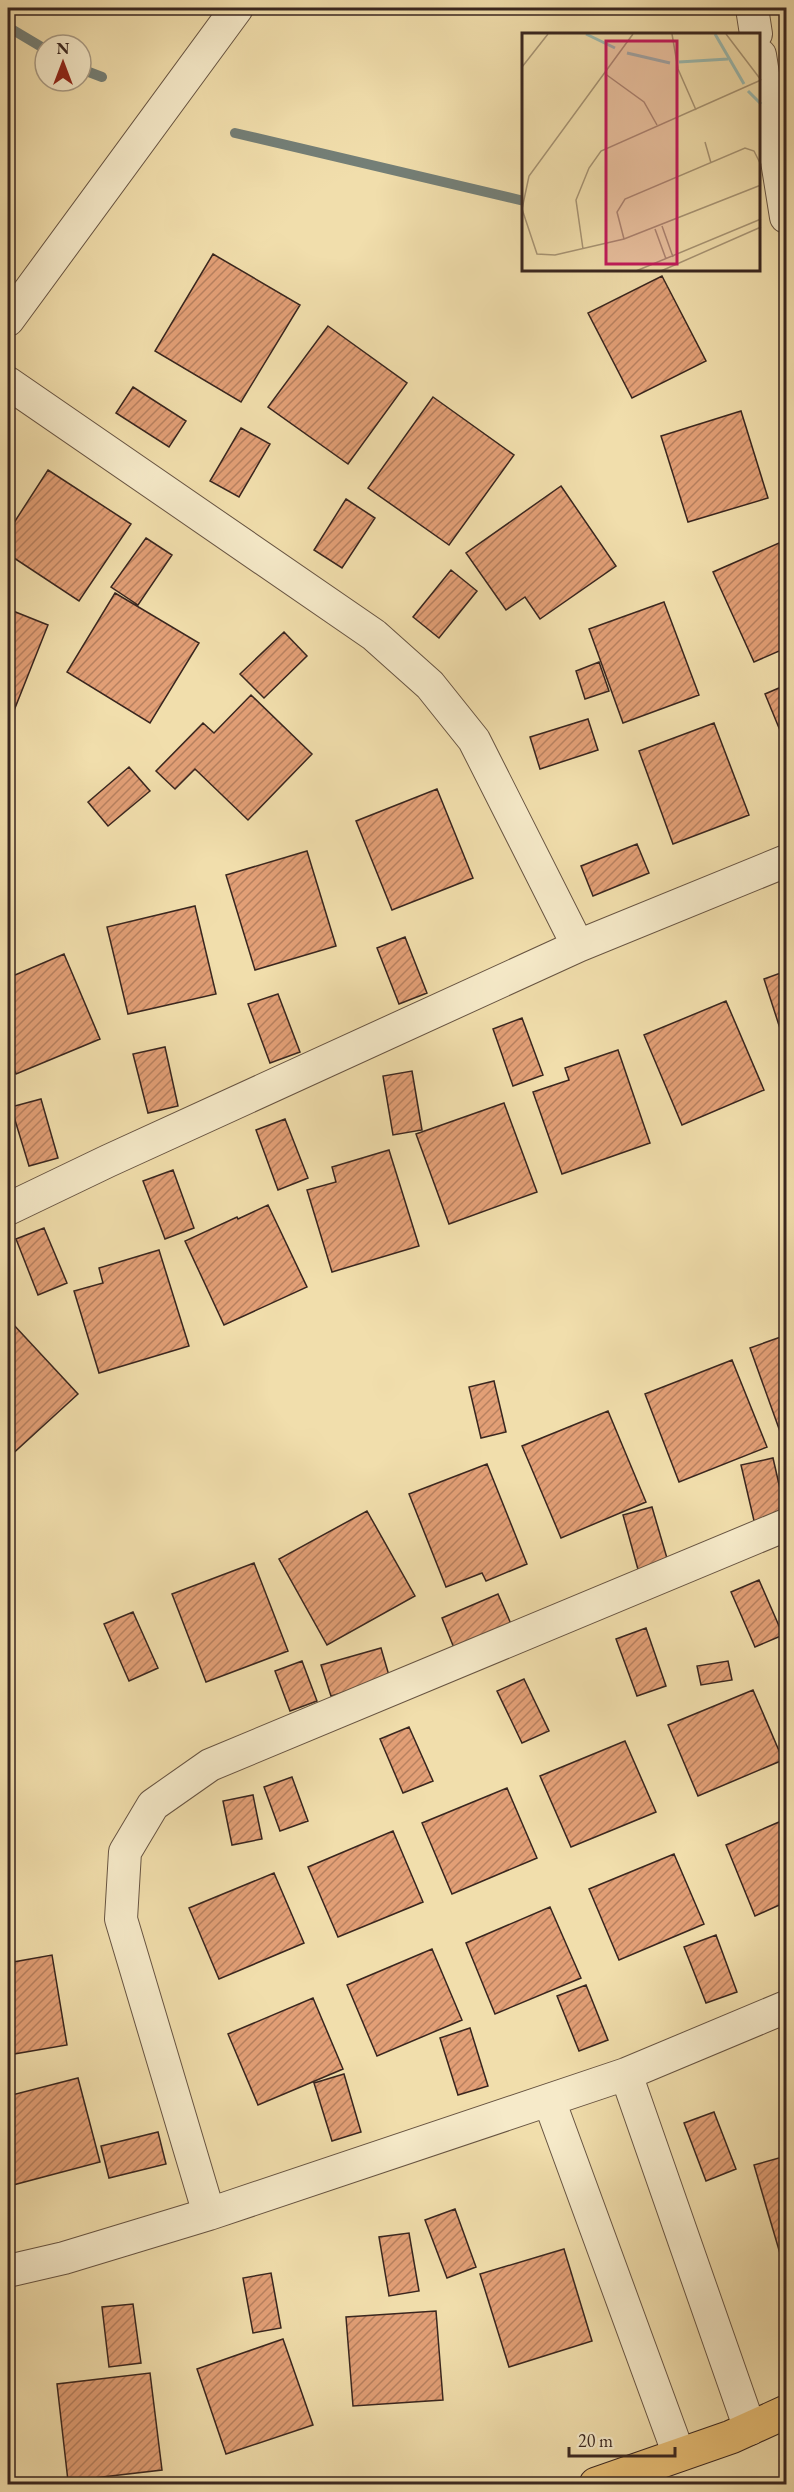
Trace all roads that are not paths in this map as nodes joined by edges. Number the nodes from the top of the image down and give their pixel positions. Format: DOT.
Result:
graph roads {
  1 [pos="237,8"];
  2 [pos="752,8"];
  3 [pos="756,33"];
  4 [pos="761,67"];
  5 [pos="786,216"];
  6 [pos="8,320"];
  7 [pos="8,383"];
  8 [pos="786,861"];
  9 [pos="578,946"];
  10 [pos="8,1209"];
  11 [pos="786,1525"];
  12 [pos="786,2007"];
  13 [pos="626,2074"];
  14 [pos="549,2100"];
  15 [pos="209,2214"];
  16 [pos="8,2271"];
  17 [pos="786,2412"];
  18 [pos="750,2429"];
  19 [pos="679,2455"];
  20 [pos="596,2484"];
  1 -- 6 [label="street"];
  2 -- 3 [label="street"];
  4 -- 5 [label="street"];
  7 -- 9 [label="street"];
  8 -- 9 [label="street"];
  9 -- 10 [label="street"];
  11 -- 15 [label="street"];
  12 -- 13 [label="street"];
  13 -- 14 [label="street"];
  13 -- 18 [label="street"];
  14 -- 15 [label="street"];
  14 -- 19 [label="street"];
  15 -- 16 [label="street"];
  17 -- 18 [label="main road"];
  18 -- 19 [label="main road"];
  19 -- 20 [label="main road"];
}
